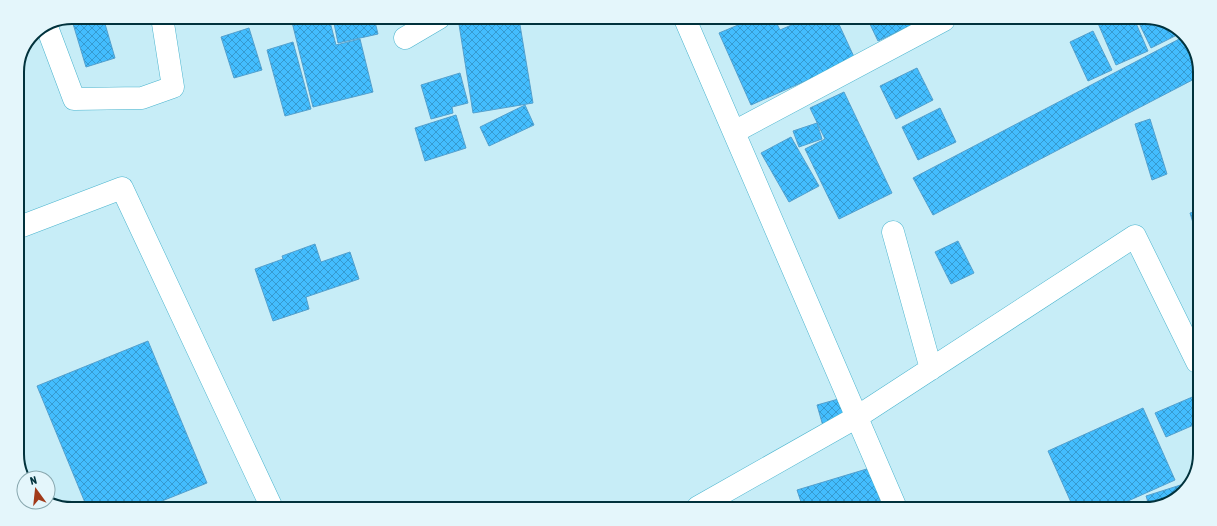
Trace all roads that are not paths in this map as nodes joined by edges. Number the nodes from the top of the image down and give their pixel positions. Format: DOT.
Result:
graph roads {
  1 [pos="163,24"];
  2 [pos="429,24"];
  3 [pos="687,24"];
  4 [pos="936,24"];
  5 [pos="48,30"];
  6 [pos="405,38"];
  7 [pos="734,132"];
  8 [pos="24,225"];
  9 [pos="893,232"];
  10 [pos="1193,354"];
  11 [pos="930,369"];
  12 [pos="857,417"];
  13 [pos="269,502"];
  14 [pos="707,502"];
  15 [pos="893,502"];
  1 -- 5 [label="street"];
  2 -- 6 [label="street"];
  3 -- 7 [label="street"];
  4 -- 7 [label="street"];
  7 -- 12 [label="street"];
  8 -- 13 [label="street"];
  9 -- 11 [label="street"];
  10 -- 11 [label="street"];
  11 -- 12 [label="street"];
  12 -- 14 [label="street"];
  12 -- 15 [label="street"];
}
